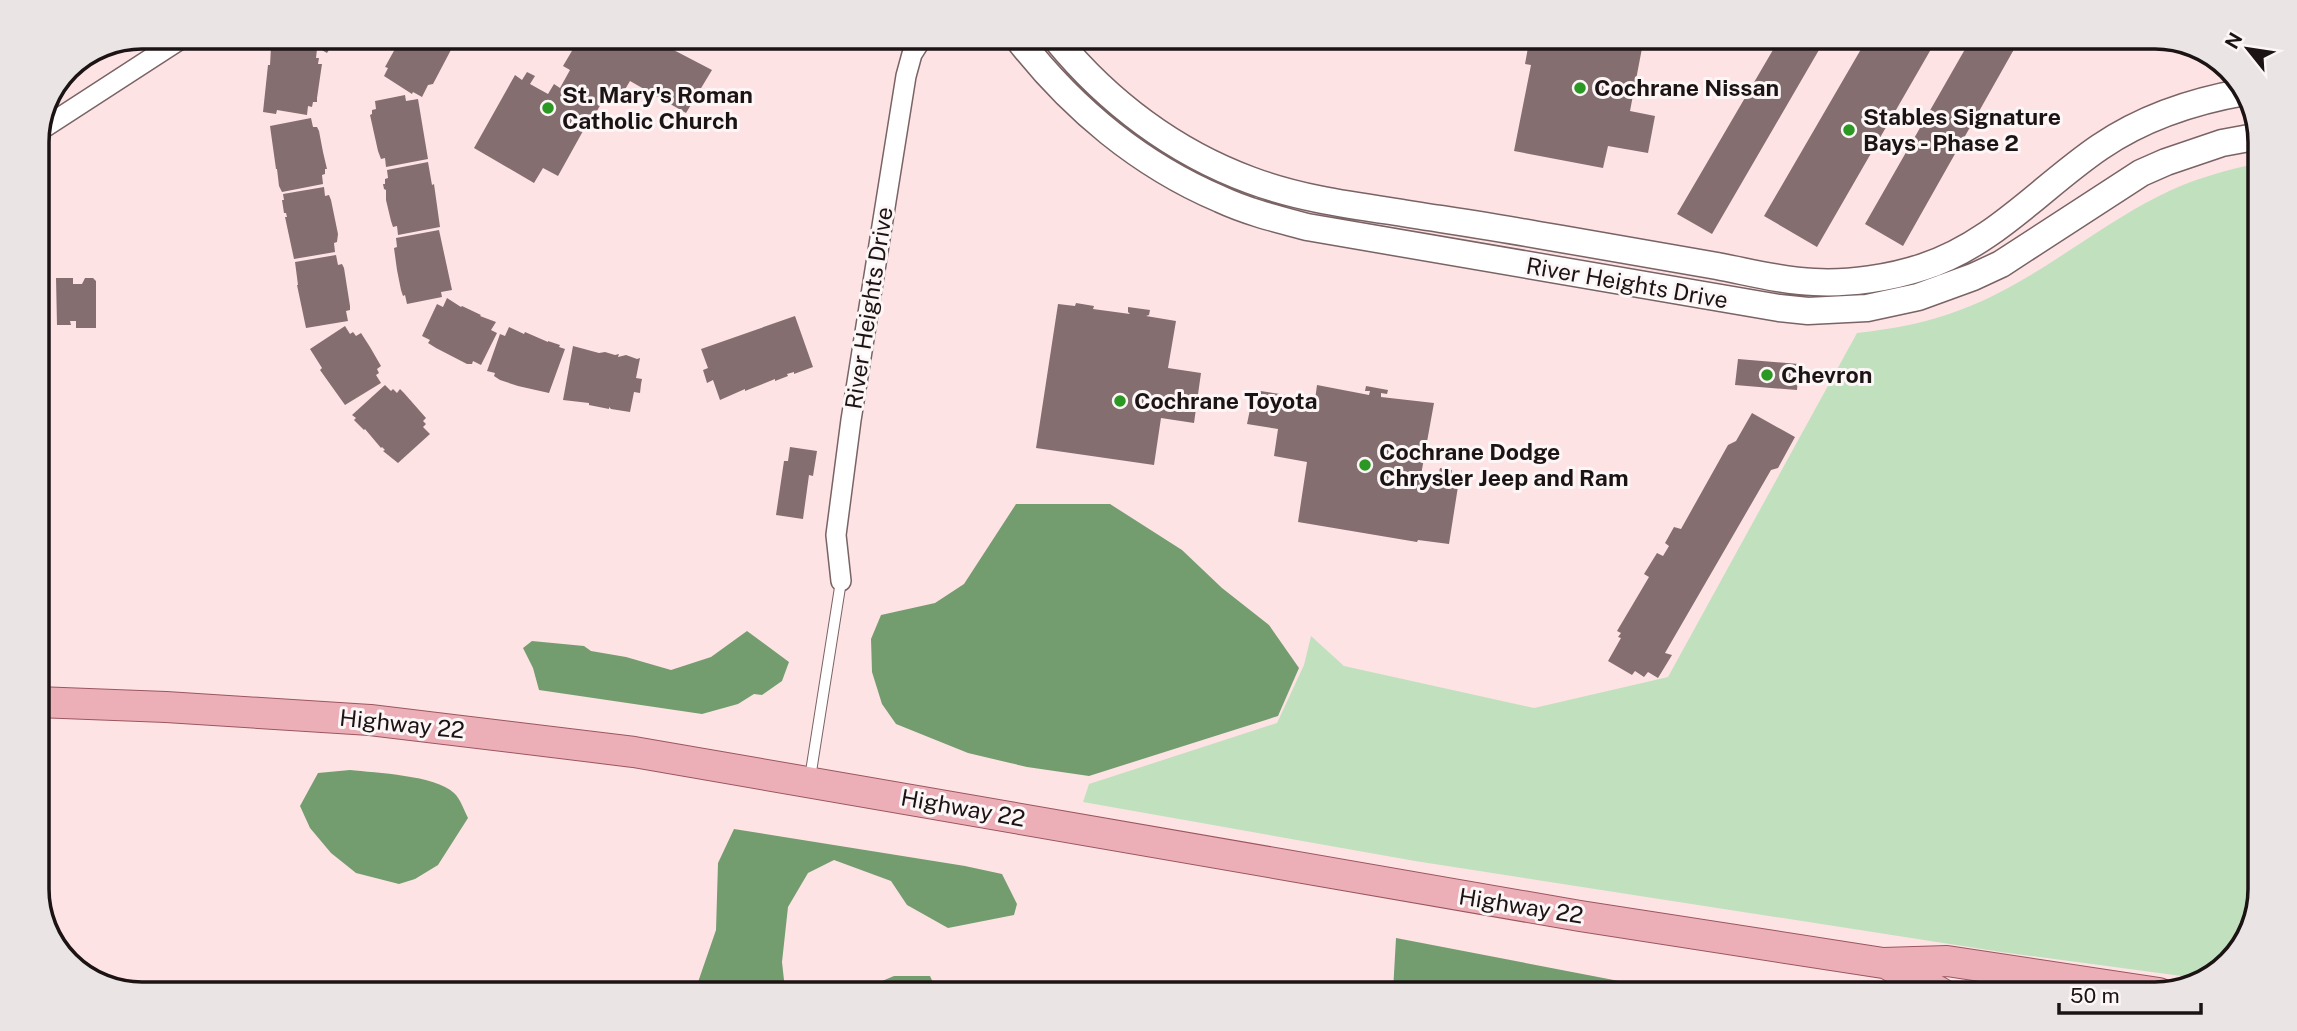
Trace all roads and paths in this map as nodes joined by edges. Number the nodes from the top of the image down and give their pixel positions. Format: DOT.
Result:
graph roads {
  1 [pos="165,49"];
  2 [pos="915,49"];
  3 [pos="1026,49"];
  4 [pos="1066,49"];
  5 [pos="2235,94"];
  6 [pos="51,123"];
  7 [pos="2248,138"];
  8 [pos="1250,180"];
  9 [pos="1243,209"];
  10 [pos="1534,234"];
  11 [pos="1531,266"];
  12 [pos="1720,267"];
  13 [pos="1830,282"];
  14 [pos="1718,298"];
  15 [pos="1835,311"];
  16 [pos="841,581"];
  17 [pos="49,702"];
  18 [pos="810,782"];
  19 [pos="1883,962"];
  20 [pos="1920,982"];
  21 [pos="2086,982"];
  1 -- 6 [label="street"];
  2 -- 16 [label="street, River Heights Drive"];
  3 -- 9 [label="street, River Heights Drive"];
  4 -- 8 [label="street, River Heights Drive"];
  5 -- 13 [label="street, River Heights Drive"];
  7 -- 15 [label="street, River Heights Drive"];
  8 -- 9 [label="street"];
  8 -- 10 [label="street, River Heights Drive"];
  9 -- 11 [label="street, River Heights Drive"];
  10 -- 11 [label="street"];
  10 -- 12 [label="street, River Heights Drive"];
  11 -- 14 [label="street, River Heights Drive"];
  12 -- 13 [label="street, River Heights Drive"];
  12 -- 14 [label="street"];
  13 -- 15 [label="street"];
  14 -- 15 [label="street, River Heights Drive"];
  16 -- 18 [label="lane"];
  17 -- 18 [label="main road, Highway 22"];
  18 -- 19 [label="main road, Highway 22"];
  19 -- 20 [label="main road, Highway 22"];
  19 -- 21 [label="main road, Highway 22"];
}
